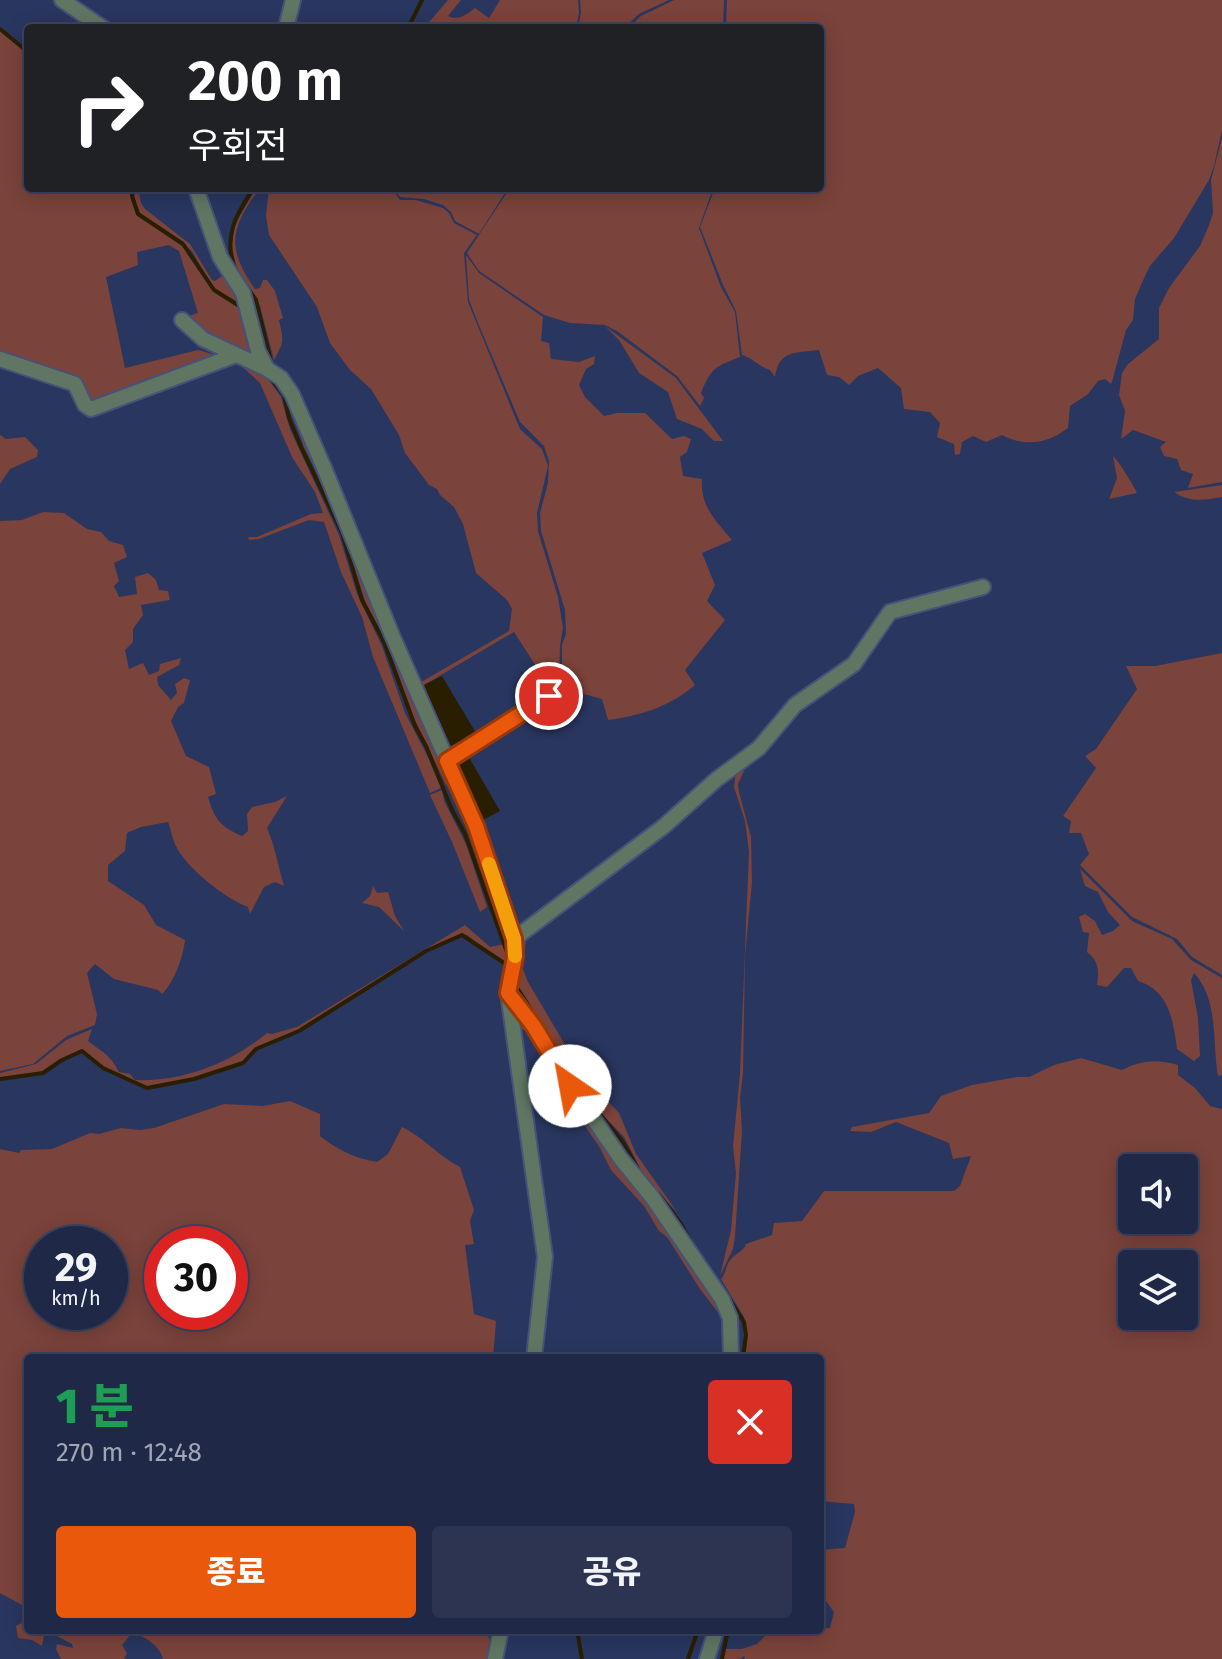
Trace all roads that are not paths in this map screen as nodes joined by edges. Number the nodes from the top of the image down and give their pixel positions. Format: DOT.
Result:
graph roads {
  1 [pos="62,0"];
  2 [pos="293,0"];
  3 [pos="97,24"];
  4 [pos="287,24"];
  5 [pos="197,192"];
  6 [pos="182,320"];
  7 [pos="236,355"];
  8 [pos="0,359"];
  9 [pos="267,369"];
  10 [pos="983,587"];
  11 [pos="549,696"];
  12 [pos="447,761"];
  13 [pos="514,939"];
  14 [pos="508,993"];
  15 [pos="534,1354"];
  16 [pos="731,1354"];
  17 [pos="500,1634"];
  18 [pos="715,1634"];
  19 [pos="495,1659"];
  20 [pos="707,1659"];
  1 -- 3 [label="street"];
  2 -- 4 [label="street"];
  5 -- 9 [label="street"];
  6 -- 7 [label="street"];
  7 -- 8 [label="street"];
  7 -- 9 [label="street"];
  9 -- 12 [label="street"];
  10 -- 13 [label="street"];
  11 -- 12 [label="street"];
  12 -- 13 [label="street"];
  13 -- 14 [label="street"];
  14 -- 15 [label="street"];
  14 -- 16 [label="street"];
  17 -- 19 [label="street"];
  18 -- 20 [label="street"];
}
